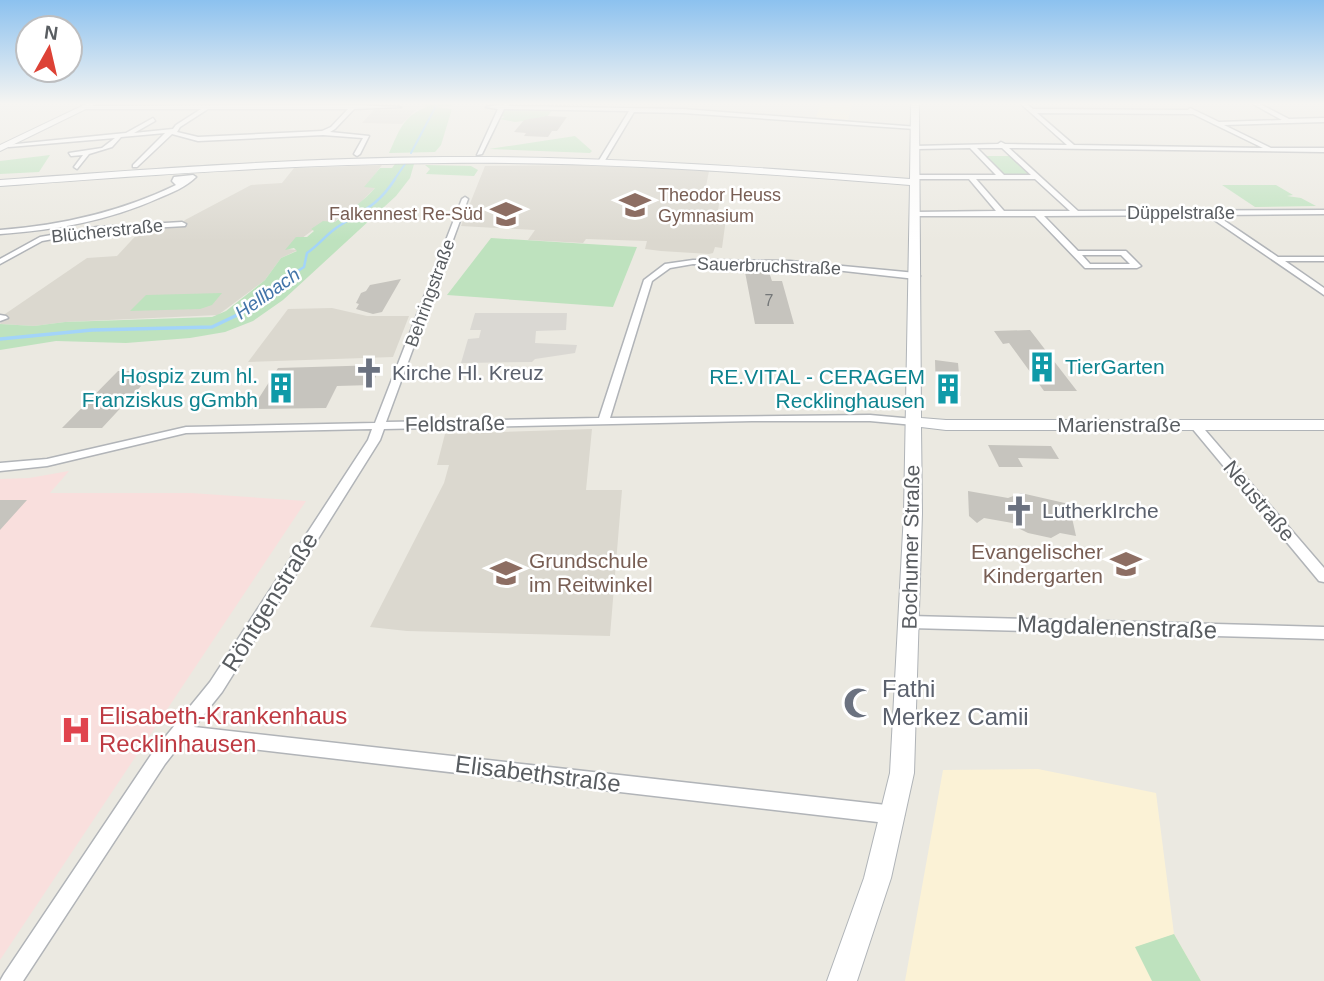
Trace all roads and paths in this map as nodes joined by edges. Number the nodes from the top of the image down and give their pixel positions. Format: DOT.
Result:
graph roads {
  1 [pos="74,150"];
  2 [pos="107,150"];
  3 [pos="151,150"];
  4 [pos="359,150"];
  5 [pos="481,150"];
  6 [pos="608,150"];
  7 [pos="916,150"];
  8 [pos="975,150"];
  9 [pos="1008,150"];
  10 [pos="1262,150"];
  11 [pos="1271,150"];
  12 [pos="1324,150"];
  13 [pos="88,152"];
  14 [pos="357,153"];
  15 [pos="479,154"];
  16 [pos="602,160"];
  17 [pos="135,166"];
  18 [pos="77,167"];
  19 [pos="1034,174"];
  20 [pos="971,177"];
  21 [pos="1014,177"];
  22 [pos="1000,178"];
  23 [pos="914,179"];
  24 [pos="0,180"];
  25 [pos="181,185"];
  26 [pos="1023,186"];
  27 [pos="465,199"];
  28 [pos="1209,212"];
  29 [pos="1324,212"];
  30 [pos="915,214"];
  31 [pos="1002,214"];
  32 [pos="1038,214"];
  33 [pos="1077,214"];
  34 [pos="101,219"];
  35 [pos="182,224"];
  36 [pos="97,229"];
  37 [pos="0,232"];
  38 [pos="38,234"];
  39 [pos="1076,253"];
  40 [pos="1277,259"];
  41 [pos="1324,259"];
  42 [pos="0,262"];
  43 [pos="916,276"];
  44 [pos="1324,292"];
  45 [pos="604,420"];
  46 [pos="914,422"];
  47 [pos="1195,425"];
  48 [pos="1324,425"];
  49 [pos="380,426"];
  50 [pos="0,467"];
  51 [pos="1324,577"];
  52 [pos="910,622"];
  53 [pos="1324,633"];
  54 [pos="181,733"];
  55 [pos="895,815"];
  56 [pos="11,981"];
  57 [pos="842,981"];
  1 -- 13 [label="street"];
  2 -- 13 [label="street"];
  3 -- 17 [label="street"];
  4 -- 14 [label="street"];
  5 -- 15 [label="street"];
  6 -- 16 [label="street"];
  7 -- 23 [label="main road, Bochumer Straße"];
  8 -- 22 [label="street"];
  9 -- 19 [label="street"];
  10 -- 11 [label="street"];
  11 -- 12 [label="street"];
  13 -- 18 [label="street"];
  16 -- 23 [label="main road"];
  16 -- 24 [label="main road"];
  19 -- 21 [label="street"];
  19 -- 33 [label="street"];
  20 -- 22 [label="street"];
  20 -- 23 [label="street"];
  20 -- 31 [label="street"];
  21 -- 22 [label="street"];
  21 -- 26 [label="street"];
  23 -- 30 [label="main road, Bochumer Straße"];
  25 -- 34 [label="street, Blücherstraße"];
  27 -- 49 [label="street, Behringstraße"];
  28 -- 29 [label="street, Düppelstraße"];
  28 -- 33 [label="street, Düppelstraße"];
  28 -- 40 [label="street"];
  30 -- 31 [label="street, Düppelstraße"];
  30 -- 43 [label="main road, Bochumer Straße"];
  31 -- 32 [label="street, Düppelstraße"];
  32 -- 33 [label="street, Düppelstraße"];
  32 -- 39 [label="street, Düppelstraße"];
  34 -- 36 [label="street"];
  34 -- 38 [label="street, Blücherstraße"];
  35 -- 36 [label="street, Blücherstraße"];
  36 -- 38 [label="street, Blücherstraße"];
  37 -- 38 [label="street, Blücherstraße"];
  38 -- 42 [label="street"];
  39 -- 39 [label="street, Düppelstraße"];
  40 -- 41 [label="street"];
  40 -- 44 [label="street"];
  43 -- 45 [label="street, Sauerbruchstraße"];
  43 -- 46 [label="main road, Bochumer Straße"];
  45 -- 46 [label="street, Feldstraße"];
  45 -- 49 [label="street, Feldstraße"];
  46 -- 47 [label="main road, Marienstraße"];
  46 -- 52 [label="main road, Bochumer Straße"];
  47 -- 48 [label="main road, Marienstraße"];
  47 -- 51 [label="street, Neustraße"];
  49 -- 50 [label="street, Feldstraße"];
  49 -- 54 [label="street, Röntgenstraße"];
  52 -- 53 [label="street, Magdalenenstraße"];
  52 -- 55 [label="main road, Bochumer Straße"];
  54 -- 55 [label="street, Elisabethstraße"];
  54 -- 56 [label="street, Röntgenstraße"];
  55 -- 57 [label="main road, Bochumer Straße"];
}
